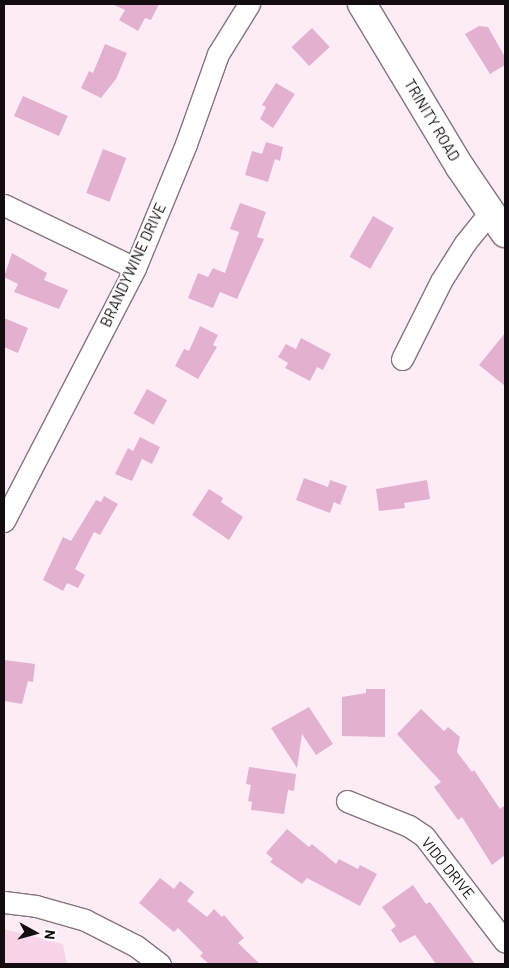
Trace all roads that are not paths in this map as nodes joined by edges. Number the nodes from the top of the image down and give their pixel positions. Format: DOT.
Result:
graph roads {
  1 [pos="249,4"];
  2 [pos="362,4"];
  3 [pos="4,205"];
  4 [pos="497,222"];
  5 [pos="135,268"];
  6 [pos="402,359"];
  7 [pos="4,521"];
  8 [pos="347,801"];
  9 [pos="4,902"];
  10 [pos="505,942"];
  11 [pos="160,964"];
  1 -- 5 [label="street, BRANDYWINE DRIVE"];
  2 -- 4 [label="main road, TRINITY ROAD"];
  3 -- 5 [label="street"];
  4 -- 6 [label="street"];
  5 -- 7 [label="street, BRANDYWINE DRIVE"];
  8 -- 10 [label="street, VIDO DRIVE"];
  9 -- 11 [label="street"];
}
